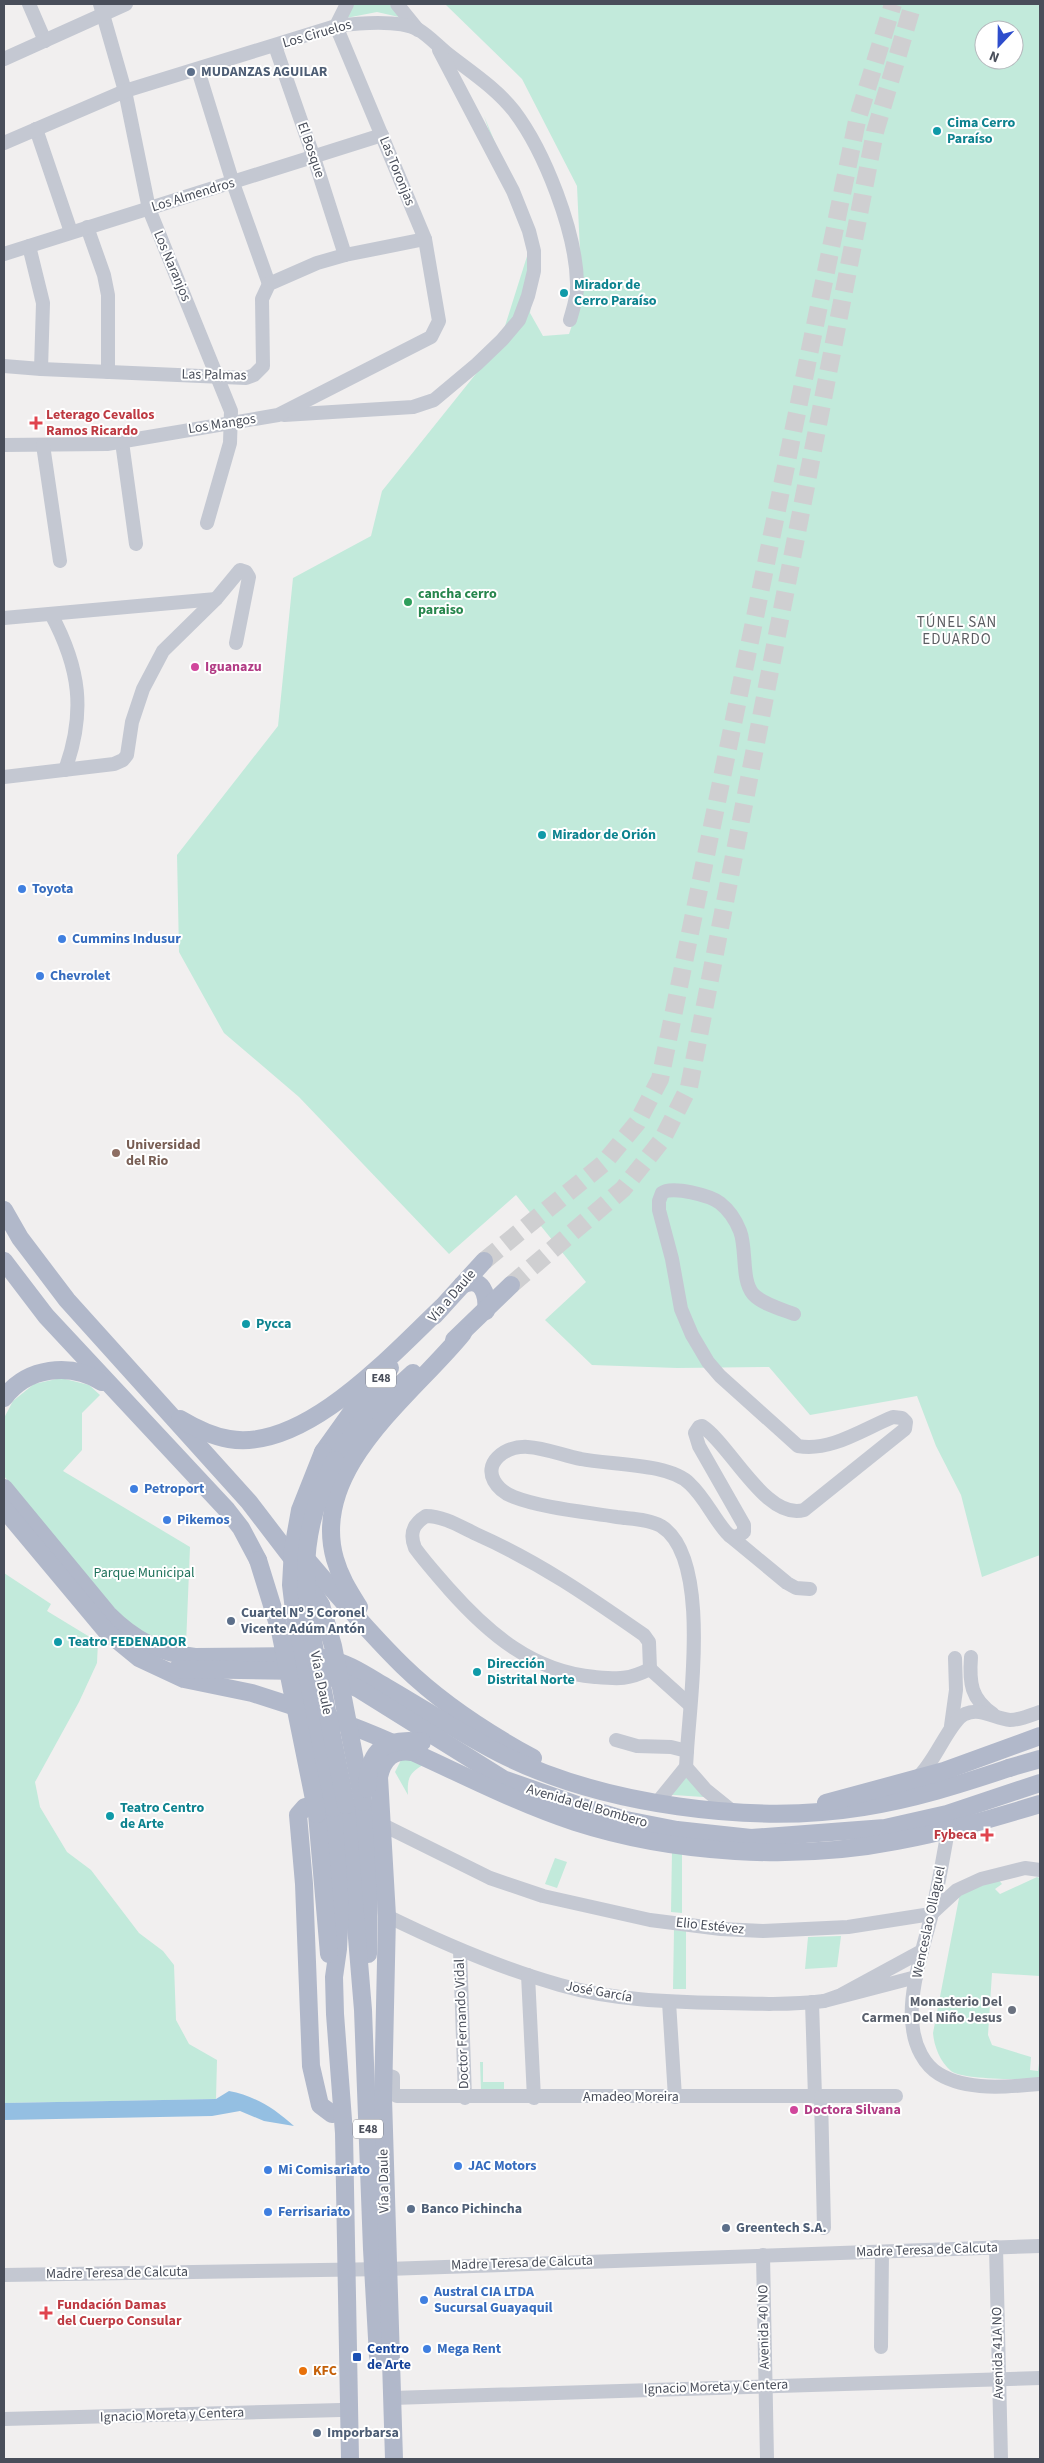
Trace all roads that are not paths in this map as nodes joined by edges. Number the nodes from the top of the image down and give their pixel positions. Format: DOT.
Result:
graph roads {
  1 [pos="29,4"];
  2 [pos="126,4"];
  3 [pos="347,4"];
  4 [pos="397,4"];
  5 [pos="102,9"];
  6 [pos="336,26"];
  7 [pos="418,30"];
  8 [pos="45,41"];
  9 [pos="436,45"];
  10 [pos="275,46"];
  11 [pos="4,59"];
  12 [pos="198,70"];
  13 [pos="125,91"];
  14 [pos="36,129"];
  15 [pos="382,135"];
  16 [pos="4,143"];
  17 [pos="314,158"];
  18 [pos="233,183"];
  19 [pos="149,209"];
  20 [pos="87,227"];
  21 [pos="71,232"];
  22 [pos="425,239"];
  23 [pos="29,246"];
  24 [pos="4,254"];
  25 [pos="345,255"];
  26 [pos="269,284"];
  27 [pos="570,320"];
  28 [pos="424,341"];
  29 [pos="4,366"];
  30 [pos="41,369"];
  31 [pos="108,372"];
  32 [pos="218,376"];
  33 [pos="278,415"];
  34 [pos="232,423"];
  35 [pos="122,442"];
  36 [pos="4,445"];
  37 [pos="43,445"];
  38 [pos="207,524"];
  39 [pos="136,544"];
  40 [pos="60,562"];
  41 [pos="216,599"];
  42 [pos="52,614"];
  43 [pos="4,618"];
  44 [pos="236,643"];
  45 [pos="65,770"];
  46 [pos="4,777"];
  47 [pos="4,1210"];
  48 [pos="484,1260"];
  49 [pos="4,1261"];
  50 [pos="462,1285"];
  51 [pos="512,1285"];
  52 [pos="442,1307"];
  53 [pos="486,1311"];
  54 [pos="794,1314"];
  55 [pos="463,1333"];
  56 [pos="113,1389"];
  57 [pos="4,1398"];
  58 [pos="171,1414"];
  59 [pos="329,1456"];
  60 [pos="4,1488"];
  61 [pos="250,1502"];
  62 [pos="4,1509"];
  63 [pos="729,1535"];
  64 [pos="810,1589"];
  65 [pos="385,1647"];
  66 [pos="971,1657"];
  67 [pos="955,1658"];
  68 [pos="157,1668"];
  69 [pos="650,1670"];
  70 [pos="690,1706"];
  71 [pos="1040,1712"];
  72 [pos="996,1716"];
  73 [pos="951,1729"];
  74 [pos="1037,1738"];
  75 [pos="616,1740"];
  76 [pos="420,1748"];
  77 [pos="688,1751"];
  78 [pos="1040,1760"];
  79 [pos="686,1767"];
  80 [pos="504,1779"];
  81 [pos="915,1779"];
  82 [pos="581,1784"];
  83 [pos="1040,1784"];
  84 [pos="656,1804"];
  85 [pos="1040,1804"];
  86 [pos="345,1806"];
  87 [pos="732,1811"];
  88 [pos="793,1813"];
  89 [pos="377,1820"];
  90 [pos="948,1830"];
  91 [pos="1040,1870"];
  92 [pos="931,1914"];
  93 [pos="387,1916"];
  94 [pos="460,1950"];
  95 [pos="922,1951"];
  96 [pos="528,1975"];
  97 [pos="916,1977"];
  98 [pos="818,2001"];
  99 [pos="669,2002"];
  100 [pos="363,2010"];
  101 [pos="335,2014"];
  102 [pos="384,2074"];
  103 [pos="1040,2084"];
  104 [pos="896,2096"];
  105 [pos="674,2097"];
  106 [pos="818,2097"];
  107 [pos="465,2098"];
  108 [pos="534,2098"];
  109 [pos="332,2114"];
  110 [pos="824,2228"];
  111 [pos="1040,2246"];
  112 [pos="996,2247"];
  113 [pos="882,2252"];
  114 [pos="763,2255"];
  115 [pos="382,2266"];
  116 [pos="342,2269"];
  117 [pos="4,2276"];
  118 [pos="880,2347"];
  119 [pos="1040,2378"];
  120 [pos="999,2379"];
  121 [pos="765,2386"];
  122 [pos="392,2398"];
  123 [pos="341,2410"];
  124 [pos="4,2419"];
  125 [pos="342,2459"];
  126 [pos="350,2459"];
  127 [pos="383,2459"];
  128 [pos="394,2459"];
  129 [pos="767,2459"];
  130 [pos="1001,2459"];
  1 -- 8 [label="street"];
  2 -- 5 [label="street"];
  3 -- 6 [label="street"];
  4 -- 7 [label="street"];
  5 -- 8 [label="street"];
  5 -- 13 [label="street, Los Naranjos"];
  6 -- 7 [label="street, Los Ciruelos"];
  6 -- 10 [label="street, Los Ciruelos"];
  6 -- 15 [label="street, Las Toronjas"];
  7 -- 9 [label="street, Los Ciruelos"];
  8 -- 11 [label="street"];
  9 -- 27 [label="street, Los Ciruelos"];
  9 -- 33 [label="street"];
  10 -- 12 [label="street, Los Ciruelos"];
  10 -- 17 [label="street, El Bosque"];
  12 -- 13 [label="street, Los Ciruelos"];
  12 -- 18 [label="street"];
  13 -- 14 [label="street, Los Ciruelos"];
  13 -- 19 [label="street, Los Naranjos"];
  14 -- 16 [label="street, Los Ciruelos"];
  14 -- 21 [label="street"];
  15 -- 17 [label="street, Los Almendros"];
  15 -- 22 [label="street, Las Toronjas"];
  17 -- 18 [label="street, Los Almendros"];
  17 -- 25 [label="street, El Bosque"];
  18 -- 19 [label="street, Los Almendros"];
  18 -- 26 [label="street"];
  19 -- 20 [label="street, Los Almendros"];
  19 -- 32 [label="street, Los Naranjos"];
  20 -- 21 [label="street, Los Almendros"];
  20 -- 31 [label="street"];
  21 -- 23 [label="street, Los Almendros"];
  22 -- 25 [label="street"];
  22 -- 28 [label="street, Las Toronjas"];
  23 -- 24 [label="street, Los Almendros"];
  23 -- 30 [label="street"];
  25 -- 26 [label="street"];
  26 -- 32 [label="street, Las Palmas"];
  28 -- 33 [label="street, Los Mangos"];
  29 -- 30 [label="street, Las Palmas"];
  30 -- 31 [label="street, Las Palmas"];
  31 -- 32 [label="street, Las Palmas"];
  32 -- 34 [label="street, Los Naranjos"];
  33 -- 34 [label="street, Los Mangos"];
  34 -- 35 [label="street, Los Mangos"];
  34 -- 38 [label="street, Los Naranjos"];
  35 -- 37 [label="street, Los Mangos"];
  35 -- 39 [label="street"];
  36 -- 37 [label="street, Los Mangos"];
  37 -- 40 [label="street"];
  41 -- 42 [label="street"];
  41 -- 44 [label="street"];
  41 -- 45 [label="street"];
  42 -- 43 [label="street"];
  42 -- 45 [label="street"];
  45 -- 46 [label="street"];
  47 -- 58 [label="main road"];
  48 -- 50 [label="main road, Vía a Daule / E48"];
  49 -- 56 [label="main road, Vía a Daule"];
  50 -- 52 [label="main road, Vía a Daule / E48"];
  50 -- 53 [label="main road"];
  51 -- 53 [label="main road, Vía a Daule / E48"];
  52 -- 58 [label="main road"];
  52 -- 59 [label="main road, Vía a Daule / E48"];
  53 -- 55 [label="main road, Vía a Daule / E48"];
  54 -- 63 [label="street"];
  55 -- 59 [label="main road, Vía a Daule / E48"];
  55 -- 65 [label="main road"];
  56 -- 57 [label="main road"];
  56 -- 86 [label="main road, Vía a Daule, bridge"];
  58 -- 61 [label="main road"];
  59 -- 86 [label="main road, Vía a Daule / E48, bridge"];
  60 -- 82 [label="main road"];
  61 -- 65 [label="main road"];
  61 -- 86 [label="main road, Vía a Daule, bridge"];
  62 -- 68 [label="main road, Avenida del Bombero"];
  63 -- 64 [label="street"];
  63 -- 70 [label="street"];
  65 -- 82 [label="main road"];
  66 -- 72 [label="street"];
  67 -- 73 [label="street"];
  68 -- 76 [label="main road, Avenida del Bombero"];
  68 -- 80 [label="main road, Avenida del Bombero"];
  69 -- 69 [label="street"];
  69 -- 70 [label="street"];
  70 -- 77 [label="street"];
  71 -- 72 [label="street"];
  72 -- 73 [label="street"];
  73 -- 81 [label="street"];
  74 -- 78 [label="street"];
  74 -- 81 [label="main road, Avenida del Bombero"];
  75 -- 77 [label="street"];
  76 -- 80 [label="main road"];
  76 -- 86 [label="main road, bridge"];
  76 -- 89 [label="main road, Vía a Daule"];
  76 -- 90 [label="main road, Avenida del Bombero"];
  77 -- 79 [label="street"];
  78 -- 88 [label="main road, Avenida del Bombero, bridge"];
  79 -- 84 [label="street"];
  79 -- 87 [label="street"];
  80 -- 83 [label="main road, Avenida del Bombero"];
  81 -- 88 [label="main road, Avenida del Bombero"];
  82 -- 84 [label="main road, Avenida del Bombero"];
  84 -- 87 [label="main road, Avenida del Bombero"];
  85 -- 90 [label="main road, Avenida del Bombero"];
  86 -- 89 [label="main road"];
  86 -- 100 [label="main road, Vía a Daule / E48"];
  86 -- 101 [label="main road, Vía a Daule / E48"];
  87 -- 88 [label="main road, Avenida del Bombero"];
  89 -- 92 [label="street, Elio Estévez"];
  89 -- 93 [label="main road, Vía a Daule"];
  89 -- 100 [label="main road, Vía a Daule"];
  89 -- 109 [label="main road"];
  90 -- 92 [label="street, Wenceslao Ollaguel"];
  91 -- 92 [label="street"];
  92 -- 95 [label="street, Wenceslao Ollaguel"];
  93 -- 94 [label="street, José García"];
  93 -- 102 [label="main road, Vía a Daule"];
  94 -- 96 [label="street, José García"];
  94 -- 107 [label="street, Doctor Fernando Vidal"];
  95 -- 97 [label="street, Wenceslao Ollaguel"];
  95 -- 98 [label="street, José García"];
  96 -- 99 [label="street, José García"];
  96 -- 108 [label="street"];
  97 -- 98 [label="street, José García"];
  97 -- 103 [label="street, Wenceslao Ollaguel"];
  98 -- 99 [label="street, José García"];
  98 -- 106 [label="street"];
  99 -- 105 [label="street"];
  100 -- 115 [label="main road, Vía a Daule / E48"];
  101 -- 109 [label="main road, Vía a Daule"];
  101 -- 116 [label="main road, Vía a Daule / E48"];
  102 -- 107 [label="street, Amadeo Moreira"];
  102 -- 115 [label="main road, Vía a Daule"];
  104 -- 106 [label="street, Amadeo Moreira"];
  105 -- 106 [label="street, Amadeo Moreira"];
  105 -- 108 [label="street, Amadeo Moreira"];
  106 -- 110 [label="street"];
  107 -- 108 [label="street, Amadeo Moreira"];
  109 -- 116 [label="main road, Vía a Daule"];
  111 -- 112 [label="street, Madre Teresa de Calcuta"];
  112 -- 113 [label="street, Madre Teresa de Calcuta"];
  112 -- 120 [label="street, Avenida 41A NO"];
  113 -- 114 [label="street, Madre Teresa de Calcuta"];
  113 -- 118 [label="street"];
  114 -- 115 [label="street, Madre Teresa de Calcuta"];
  114 -- 121 [label="street, Avenida 40 NO"];
  115 -- 116 [label="street, Madre Teresa de Calcuta"];
  115 -- 122 [label="main road, Vía a Daule"];
  115 -- 127 [label="main road, Vía a Daule"];
  116 -- 117 [label="street, Madre Teresa de Calcuta"];
  116 -- 123 [label="main road, Vía a Daule / E48"];
  116 -- 126 [label="main road, Vía a Daule / E48"];
  119 -- 120 [label="street, Ignacio Moreta y Centera"];
  120 -- 121 [label="street, Ignacio Moreta y Centera"];
  120 -- 130 [label="street, Avenida 41A NO"];
  121 -- 122 [label="street, Ignacio Moreta y Centera"];
  121 -- 129 [label="street, Avenida 40 NO"];
  122 -- 128 [label="main road, Vía a Daule"];
  123 -- 124 [label="street, Ignacio Moreta y Centera"];
  123 -- 125 [label="main road, Vía a Daule / E48"];
}
